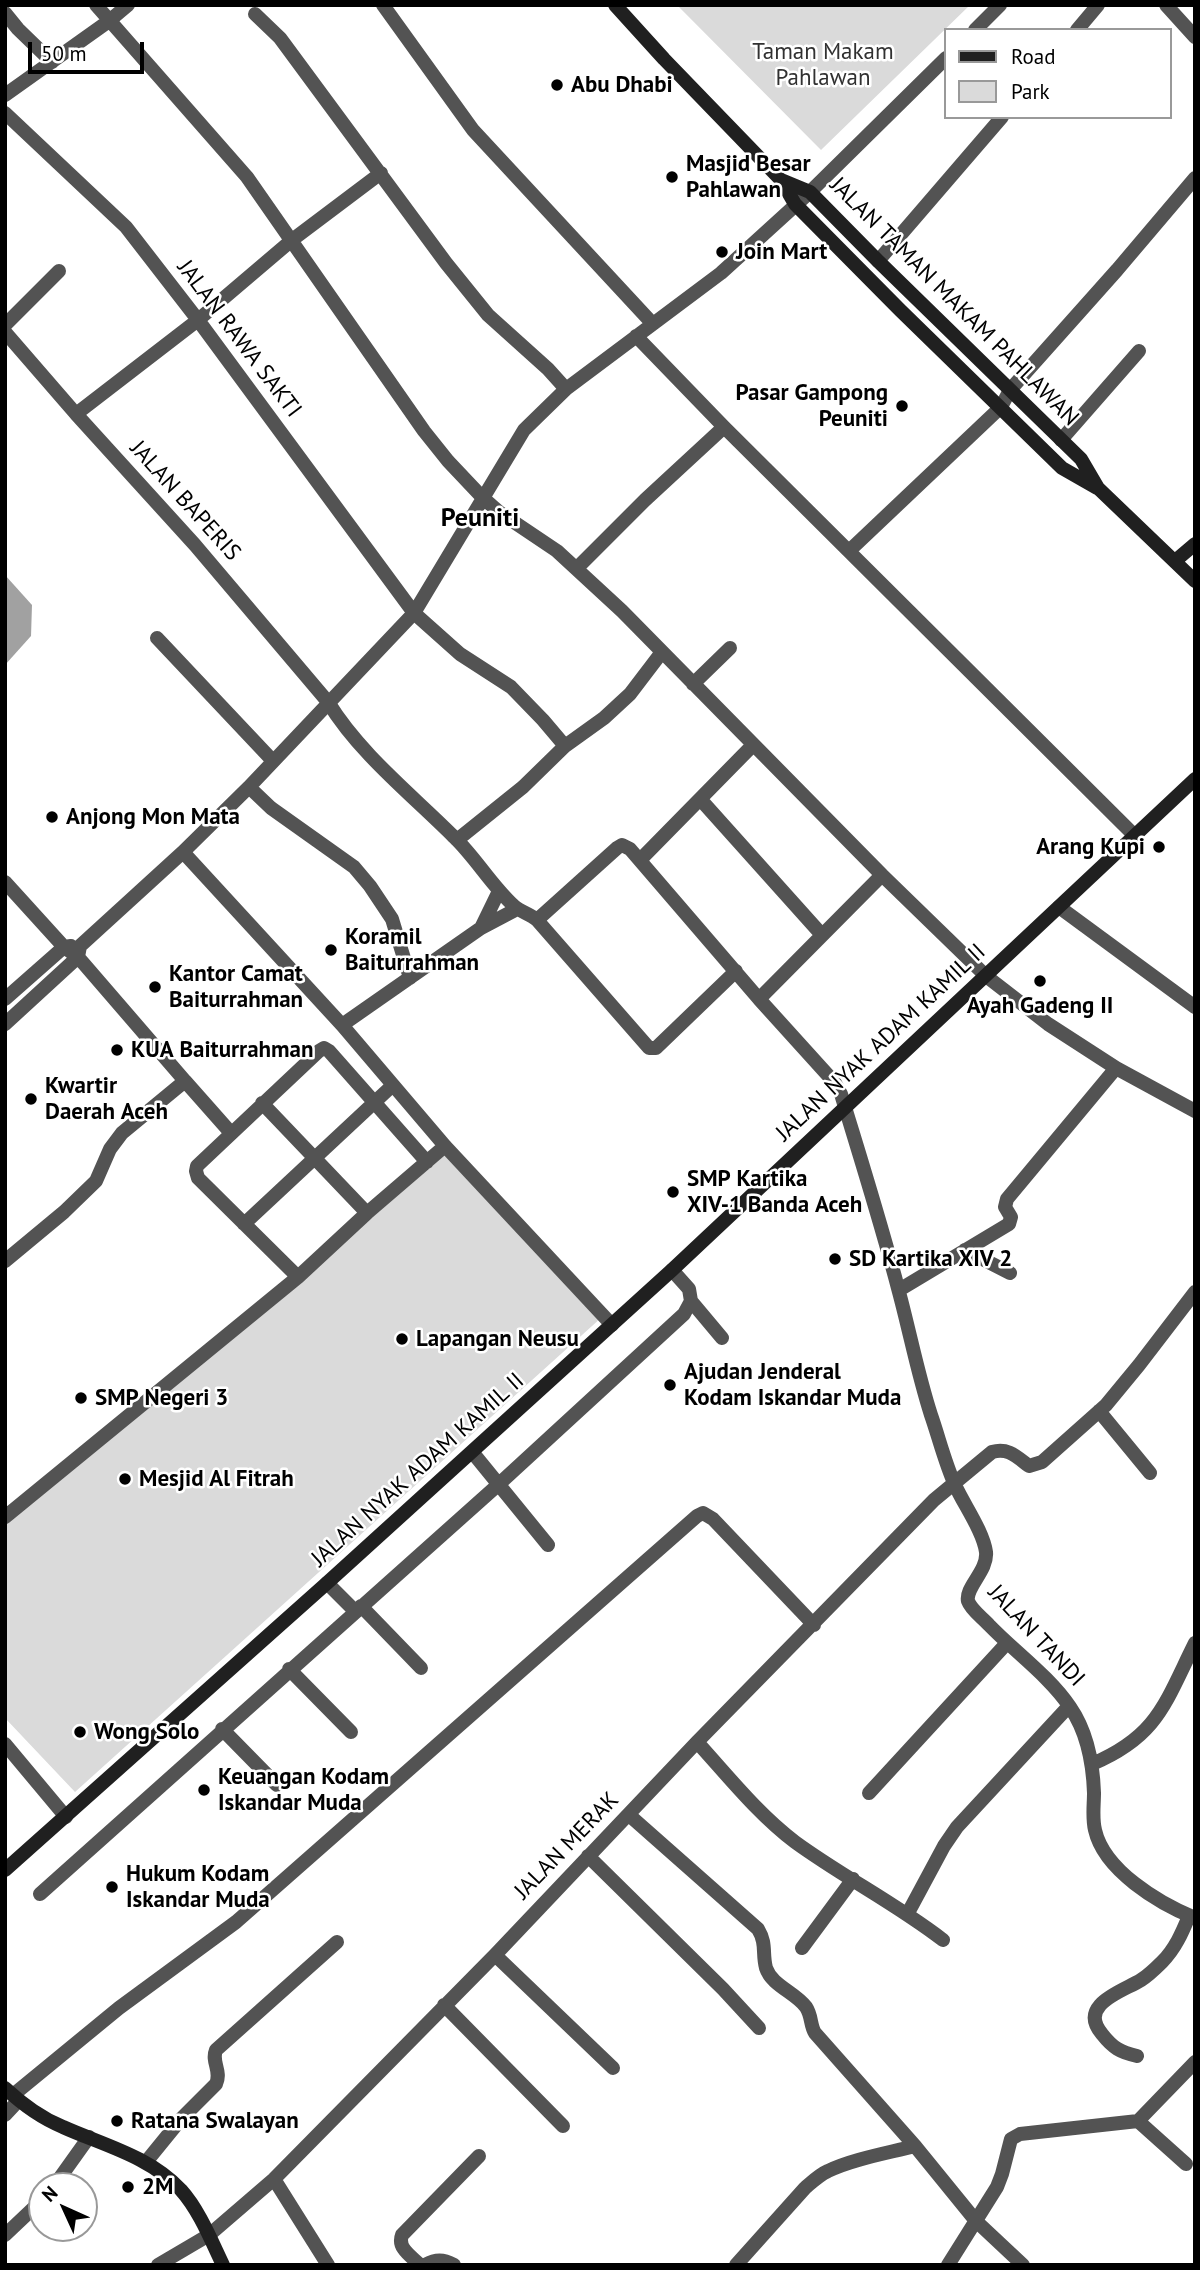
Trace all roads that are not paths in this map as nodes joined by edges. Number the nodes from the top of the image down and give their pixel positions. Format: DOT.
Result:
graph roads {
  1 [pos="96,5"];
  2 [pos="128,5"];
  3 [pos="383,5"];
  4 [pos="615,5"];
  5 [pos="1000,5"];
  6 [pos="1098,5"];
  7 [pos="1166,5"];
  8 [pos="5,13"];
  9 [pos="256,14"];
  10 [pos="109,21"];
  11 [pos="977,28"];
  12 [pos="1079,28"];
  13 [pos="1195,37"];
  14 [pos="944,60"];
  15 [pos="52,62"];
  16 [pos="5,95"];
  17 [pos="5,113"];
  18 [pos="1000,119"];
  19 [pos="381,173"];
  20 [pos="1195,178"];
  21 [pos="781,180"];
  22 [pos="810,192"];
  23 [pos="795,204"];
  24 [pos="292,240"];
  25 [pos="878,261"];
  26 [pos="59,271"];
  27 [pos="915,297"];
  28 [pos="900,310"];
  29 [pos="198,320"];
  30 [pos="652,323"];
  31 [pos="5,325"];
  32 [pos="5,332"];
  33 [pos="636,336"];
  34 [pos="1139,351"];
  35 [pos="566,389"];
  36 [pos="1010,390"];
  37 [pos="1001,408"];
  38 [pos="76,414"];
  39 [pos="724,427"];
  40 [pos="1061,440"];
  41 [pos="1098,488"];
  42 [pos="482,497"];
  43 [pos="1195,544"];
  44 [pos="849,551"];
  45 [pos="1175,561"];
  46 [pos="577,568"];
  47 [pos="1195,581"];
  48 [pos="414,613"];
  49 [pos="157,638"];
  50 [pos="730,648"];
  51 [pos="662,652"];
  52 [pos="693,684"];
  53 [pos="328,702"];
  54 [pos="752,745"];
  55 [pos="565,746"];
  56 [pos="273,761"];
  57 [pos="1195,779"];
  58 [pos="249,787"];
  59 [pos="701,800"];
  60 [pos="1134,835"];
  61 [pos="457,839"];
  62 [pos="183,852"];
  63 [pos="640,859"];
  64 [pos="883,875"];
  65 [pos="5,882"];
  66 [pos="499,891"];
  67 [pos="1059,907"];
  68 [pos="517,909"];
  69 [pos="537,920"];
  70 [pos="481,929"];
  71 [pos="822,935"];
  72 [pos="64,947"];
  73 [pos="79,951"];
  74 [pos="736,971"];
  75 [pos="986,976"];
  76 [pos="410,978"];
  77 [pos="5,999"];
  78 [pos="759,999"];
  79 [pos="1195,1007"];
  80 [pos="5,1024"];
  81 [pos="342,1025"];
  82 [pos="1116,1068"];
  83 [pos="185,1081"];
  84 [pos="393,1085"];
  85 [pos="375,1102"];
  86 [pos="262,1103"];
  87 [pos="845,1107"];
  88 [pos="1195,1111"];
  89 [pos="231,1133"];
  90 [pos="445,1146"];
  91 [pos="314,1159"];
  92 [pos="427,1161"];
  93 [pos="367,1213"];
  94 [pos="244,1224"];
  95 [pos="965,1250"];
  96 [pos="5,1261"];
  97 [pos="672,1270"];
  98 [pos="1010,1273"];
  99 [pos="298,1277"];
  100 [pos="899,1290"];
  101 [pos="1195,1292"];
  102 [pos="691,1301"];
  103 [pos="612,1325"];
  104 [pos="722,1338"];
  105 [pos="1099,1411"];
  106 [pos="472,1453"];
  107 [pos="1150,1473"];
  108 [pos="954,1483"];
  109 [pos="499,1484"];
  110 [pos="5,1517"];
  111 [pos="548,1545"];
  112 [pos="327,1583"];
  113 [pos="358,1608"];
  114 [pos="814,1625"];
  115 [pos="1007,1643"];
  116 [pos="1195,1643"];
  117 [pos="421,1668"];
  118 [pos="289,1670"];
  119 [pos="1069,1706"];
  120 [pos="222,1729"];
  121 [pos="351,1732"];
  122 [pos="697,1742"];
  123 [pos="5,1744"];
  124 [pos="1092,1764"];
  125 [pos="277,1785"];
  126 [pos="869,1793"];
  127 [pos="629,1815"];
  128 [pos="66,1817"];
  129 [pos="588,1856"];
  130 [pos="5,1870"];
  131 [pos="853,1879"];
  132 [pos="40,1894"];
  133 [pos="908,1913"];
  134 [pos="1192,1917"];
  135 [pos="943,1940"];
  136 [pos="337,1942"];
  137 [pos="802,1948"];
  138 [pos="495,1955"];
  139 [pos="444,2005"];
  140 [pos="759,2028"];
  141 [pos="1137,2056"];
  142 [pos="1195,2062"];
  143 [pos="613,2068"];
  144 [pos="12,2094"];
  145 [pos="5,2115"];
  146 [pos="1138,2121"];
  147 [pos="562,2126"];
  148 [pos="89,2137"];
  149 [pos="915,2146"];
  150 [pos="479,2156"];
  151 [pos="146,2162"];
  152 [pos="1186,2164"];
  153 [pos="64,2172"];
  154 [pos="274,2179"];
  155 [pos="28,2213"];
  156 [pos="976,2221"];
  157 [pos="5,2235"];
  158 [pos="209,2235"];
  159 [pos="158,2265"];
  160 [pos="223,2265"];
  161 [pos="328,2265"];
  162 [pos="422,2265"];
  163 [pos="454,2265"];
  164 [pos="736,2265"];
  165 [pos="948,2265"];
  166 [pos="1023,2265"];
  1 -- 10 [label="street"];
  2 -- 10 [label="street"];
  3 -- 30 [label="street"];
  4 -- 21 [label="street, JALAN TAMAN MAKAM PAHLAWAN"];
  5 -- 11 [label="street"];
  6 -- 12 [label="street"];
  7 -- 13 [label="street"];
  8 -- 15 [label="street"];
  9 -- 19 [label="street"];
  10 -- 15 [label="street"];
  10 -- 24 [label="street"];
  14 -- 22 [label="street"];
  15 -- 16 [label="street"];
  17 -- 29 [label="street, JALAN RAWA SAKTI"];
  18 -- 25 [label="street"];
  19 -- 24 [label="street"];
  19 -- 35 [label="street"];
  20 -- 36 [label="street"];
  21 -- 22 [label="street, JALAN TAMAN MAKAM PAHLAWAN"];
  21 -- 23 [label="street"];
  22 -- 23 [label="street"];
  22 -- 25 [label="street, JALAN TAMAN MAKAM PAHLAWAN"];
  23 -- 28 [label="street"];
  23 -- 30 [label="street"];
  24 -- 29 [label="street"];
  24 -- 42 [label="street"];
  25 -- 27 [label="street, JALAN TAMAN MAKAM PAHLAWAN"];
  26 -- 31 [label="street"];
  27 -- 28 [label="street"];
  27 -- 36 [label="street, JALAN TAMAN MAKAM PAHLAWAN"];
  28 -- 37 [label="street"];
  29 -- 38 [label="street"];
  29 -- 48 [label="street, JALAN RAWA SAKTI"];
  30 -- 33 [label="street"];
  32 -- 38 [label="street, JALAN BAPERIS"];
  33 -- 35 [label="street"];
  33 -- 39 [label="street"];
  34 -- 40 [label="street"];
  35 -- 42 [label="street"];
  36 -- 37 [label="street"];
  36 -- 40 [label="street, JALAN TAMAN MAKAM PAHLAWAN"];
  37 -- 41 [label="street"];
  37 -- 44 [label="street"];
  38 -- 53 [label="street, JALAN BAPERIS"];
  39 -- 44 [label="street"];
  39 -- 46 [label="street"];
  40 -- 41 [label="street, JALAN TAMAN MAKAM PAHLAWAN"];
  41 -- 45 [label="street, JALAN TAMAN MAKAM PAHLAWAN"];
  42 -- 46 [label="street"];
  42 -- 48 [label="street"];
  43 -- 45 [label="street"];
  44 -- 60 [label="street"];
  45 -- 47 [label="street, JALAN TAMAN MAKAM PAHLAWAN"];
  46 -- 51 [label="street"];
  48 -- 53 [label="street"];
  48 -- 55 [label="street, JALAN RAWA SAKTI"];
  49 -- 56 [label="street"];
  50 -- 52 [label="street"];
  51 -- 52 [label="street"];
  51 -- 55 [label="street"];
  52 -- 54 [label="street"];
  53 -- 56 [label="street"];
  53 -- 61 [label="street, JALAN BAPERIS"];
  54 -- 59 [label="street"];
  54 -- 64 [label="street"];
  55 -- 61 [label="street"];
  56 -- 58 [label="street"];
  57 -- 60 [label="street, JALAN NYAK ADAM KAMIL II"];
  58 -- 62 [label="street"];
  58 -- 76 [label="street"];
  59 -- 63 [label="street"];
  59 -- 71 [label="street"];
  60 -- 67 [label="street, JALAN NYAK ADAM KAMIL II"];
  61 -- 66 [label="street, JALAN BAPERIS"];
  62 -- 73 [label="street"];
  62 -- 81 [label="street"];
  63 -- 69 [label="street"];
  63 -- 74 [label="street, JALAN TANDI"];
  64 -- 71 [label="street"];
  64 -- 75 [label="street"];
  65 -- 72 [label="street"];
  66 -- 68 [label="street, JALAN BAPERIS"];
  66 -- 70 [label="street"];
  67 -- 75 [label="street, JALAN NYAK ADAM KAMIL II"];
  67 -- 79 [label="street"];
  68 -- 69 [label="street, JALAN BAPERIS"];
  68 -- 70 [label="street"];
  69 -- 74 [label="street"];
  70 -- 76 [label="street"];
  71 -- 78 [label="street"];
  72 -- 73 [label="street"];
  72 -- 77 [label="street"];
  73 -- 80 [label="street"];
  73 -- 83 [label="street"];
  74 -- 78 [label="street, JALAN TANDI"];
  75 -- 82 [label="street"];
  75 -- 87 [label="street, JALAN NYAK ADAM KAMIL II"];
  76 -- 81 [label="street"];
  78 -- 87 [label="street, JALAN TANDI"];
  81 -- 84 [label="street"];
  82 -- 88 [label="street"];
  82 -- 95 [label="street"];
  83 -- 89 [label="street"];
  83 -- 96 [label="street"];
  84 -- 85 [label="street"];
  84 -- 90 [label="street"];
  85 -- 86 [label="street"];
  85 -- 91 [label="street"];
  85 -- 92 [label="street"];
  86 -- 89 [label="street"];
  86 -- 91 [label="street"];
  87 -- 97 [label="street, JALAN NYAK ADAM KAMIL II"];
  87 -- 100 [label="street, JALAN TANDI"];
  89 -- 94 [label="street"];
  90 -- 92 [label="street"];
  90 -- 103 [label="street"];
  91 -- 93 [label="street"];
  91 -- 94 [label="street"];
  92 -- 93 [label="street"];
  93 -- 99 [label="street"];
  94 -- 99 [label="street"];
  95 -- 98 [label="street"];
  95 -- 100 [label="street"];
  97 -- 102 [label="street"];
  97 -- 103 [label="street, JALAN NYAK ADAM KAMIL II"];
  99 -- 110 [label="street"];
  100 -- 108 [label="street, JALAN TANDI"];
  101 -- 105 [label="street"];
  102 -- 104 [label="street"];
  102 -- 109 [label="street"];
  103 -- 106 [label="street, JALAN NYAK ADAM KAMIL II"];
  105 -- 107 [label="street"];
  105 -- 108 [label="street, JALAN MERAK"];
  106 -- 109 [label="street"];
  106 -- 112 [label="street, JALAN NYAK ADAM KAMIL II"];
  108 -- 114 [label="street, JALAN MERAK"];
  108 -- 115 [label="street, JALAN TANDI"];
  109 -- 111 [label="street"];
  109 -- 113 [label="street"];
  112 -- 113 [label="street"];
  112 -- 128 [label="street, JALAN NYAK ADAM KAMIL II"];
  113 -- 117 [label="street"];
  113 -- 118 [label="street"];
  114 -- 122 [label="street, JALAN MERAK"];
  114 -- 144 [label="street"];
  115 -- 119 [label="street, JALAN TANDI"];
  115 -- 126 [label="street"];
  116 -- 124 [label="street"];
  118 -- 120 [label="street"];
  118 -- 121 [label="street"];
  119 -- 124 [label="street, JALAN TANDI"];
  119 -- 133 [label="street"];
  120 -- 125 [label="street"];
  120 -- 132 [label="street"];
  122 -- 127 [label="street, JALAN MERAK"];
  122 -- 131 [label="street"];
  123 -- 128 [label="street"];
  124 -- 134 [label="street, JALAN TANDI"];
  127 -- 129 [label="street, JALAN MERAK"];
  127 -- 149 [label="street"];
  128 -- 130 [label="street, JALAN NYAK ADAM KAMIL II"];
  129 -- 138 [label="street, JALAN MERAK"];
  129 -- 140 [label="street"];
  131 -- 133 [label="street"];
  131 -- 137 [label="street"];
  133 -- 135 [label="street"];
  134 -- 141 [label="street"];
  136 -- 151 [label="street"];
  138 -- 139 [label="street, JALAN MERAK"];
  138 -- 143 [label="street"];
  139 -- 147 [label="street"];
  139 -- 154 [label="street, JALAN MERAK"];
  142 -- 146 [label="street"];
  144 -- 145 [label="street"];
  144 -- 148 [label="street"];
  146 -- 152 [label="street"];
  146 -- 156 [label="street"];
  148 -- 151 [label="street"];
  148 -- 153 [label="street"];
  149 -- 156 [label="street"];
  149 -- 164 [label="street"];
  150 -- 162 [label="street"];
  151 -- 158 [label="street"];
  154 -- 158 [label="street, JALAN MERAK"];
  154 -- 161 [label="street"];
  155 -- 157 [label="street"];
  156 -- 165 [label="street"];
  156 -- 166 [label="street"];
  158 -- 159 [label="street, JALAN MERAK"];
  158 -- 160 [label="street"];
  162 -- 163 [label="street"];
}
